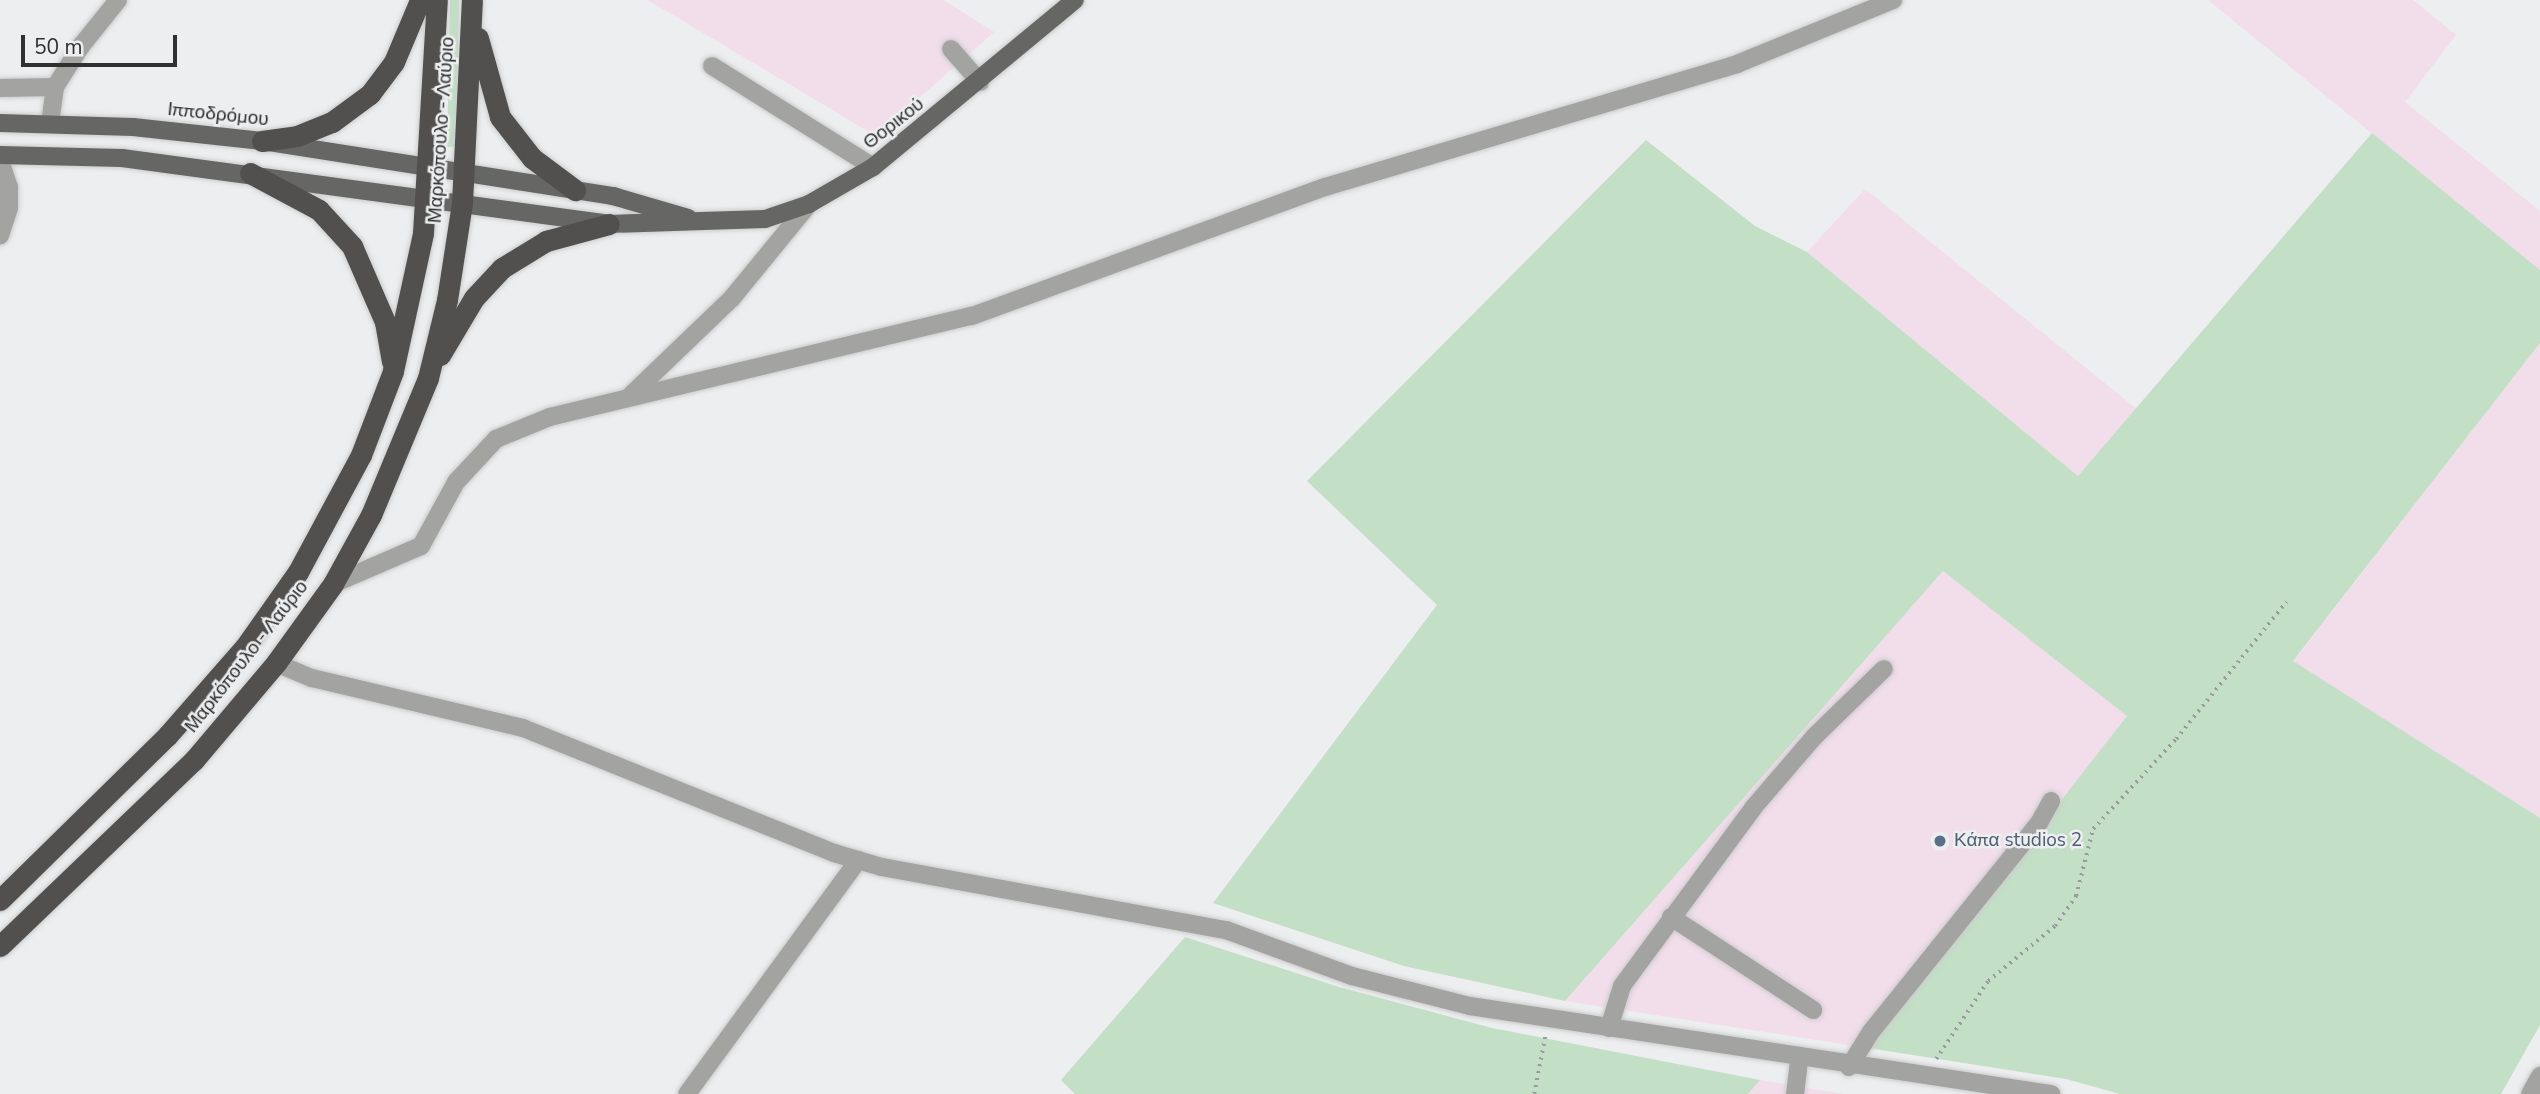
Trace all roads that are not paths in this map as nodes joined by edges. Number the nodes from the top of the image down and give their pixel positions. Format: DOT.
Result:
graph roads {
  1 [pos="118,0"];
  2 [pos="419,0"];
  3 [pos="437,0"];
  4 [pos="1075,0"];
  5 [pos="1893,0"];
  6 [pos="472,6"];
  7 [pos="951,49"];
  8 [pos="712,66"];
  9 [pos="980,82"];
  10 [pos="55,87"];
  11 [pos="0,88"];
  12 [pos="0,123"];
  13 [pos="50,123"];
  14 [pos="262,141"];
  15 [pos="0,157"];
  16 [pos="430,166"];
  17 [pos="873,167"];
  18 [pos="465,171"];
  19 [pos="250,173"];
  20 [pos="575,190"];
  21 [pos="428,199"];
  22 [pos="462,203"];
  23 [pos="809,204"];
  24 [pos="609,224"];
  25 [pos="710,224"];
  26 [pos="0,236"];
  27 [pos="393,371"];
  28 [pos="428,379"];
  29 [pos="631,395"];
  30 [pos="333,584"];
  31 [pos="276,663"];
  32 [pos="1884,669"];
  33 [pos="2051,801"];
  34 [pos="858,860"];
  35 [pos="0,900"];
  36 [pos="1671,917"];
  37 [pos="0,946"];
  38 [pos="1813,1010"];
  39 [pos="1609,1028"];
  40 [pos="1799,1059"];
  41 [pos="1849,1067"];
  42 [pos="2540,1076"];
  43 [pos="687,1094"];
  44 [pos="1795,1094"];
  45 [pos="2051,1094"];
  46 [pos="2530,1094"];
  1 -- 10 [label="street"];
  2 -- 14 [label="highway"];
  3 -- 16 [label="highway, Μαρκόπουλο - Λαύριο"];
  4 -- 9 [label="main road, Θορικού"];
  5 -- 29 [label="street"];
  6 -- 18 [label="highway, Μαρκόπουλο - Λαύριο"];
  6 -- 20 [label="highway"];
  7 -- 9 [label="street"];
  8 -- 17 [label="street"];
  9 -- 17 [label="main road, Θορικού"];
  10 -- 11 [label="street"];
  10 -- 13 [label="street"];
  12 -- 13 [label="main road, Ιπποδρόμου"];
  13 -- 14 [label="main road, Ιπποδρόμου"];
  14 -- 16 [label="main road, Ιπποδρόμου"];
  15 -- 19 [label="main road"];
  15 -- 26 [label="street"];
  16 -- 18 [label="main road, Ιπποδρόμου"];
  16 -- 21 [label="highway, Μαρκόπουλο - Λαύριο"];
  17 -- 23 [label="main road, Θορικού"];
  18 -- 20 [label="main road, Θορικού"];
  18 -- 22 [label="highway, Μαρκόπουλο - Λαύριο"];
  19 -- 21 [label="main road"];
  19 -- 27 [label="highway"];
  20 -- 25 [label="main road, Θορικού"];
  21 -- 22 [label="main road, Θορικού"];
  21 -- 27 [label="highway, Μαρκόπουλο - Λαύριο"];
  22 -- 24 [label="main road, Θορικού"];
  22 -- 28 [label="highway, Μαρκόπουλο - Λαύριο"];
  23 -- 25 [label="main road, Θορικού"];
  23 -- 29 [label="street"];
  24 -- 25 [label="main road, Θορικού"];
  24 -- 28 [label="highway"];
  27 -- 35 [label="highway, Μαρκόπουλο - Λαύριο"];
  28 -- 30 [label="highway, Μαρκόπουλο - Λαύριο"];
  29 -- 30 [label="street"];
  30 -- 31 [label="highway, Μαρκόπουλο - Λαύριο"];
  31 -- 34 [label="street"];
  31 -- 37 [label="highway, Μαρκόπουλο - Λαύριο"];
  32 -- 36 [label="street"];
  33 -- 41 [label="street"];
  34 -- 39 [label="street"];
  34 -- 43 [label="street"];
  36 -- 38 [label="street"];
  36 -- 39 [label="street"];
  39 -- 40 [label="street"];
  40 -- 41 [label="street"];
  40 -- 44 [label="street"];
  41 -- 45 [label="street"];
  42 -- 46 [label="street"];
}
